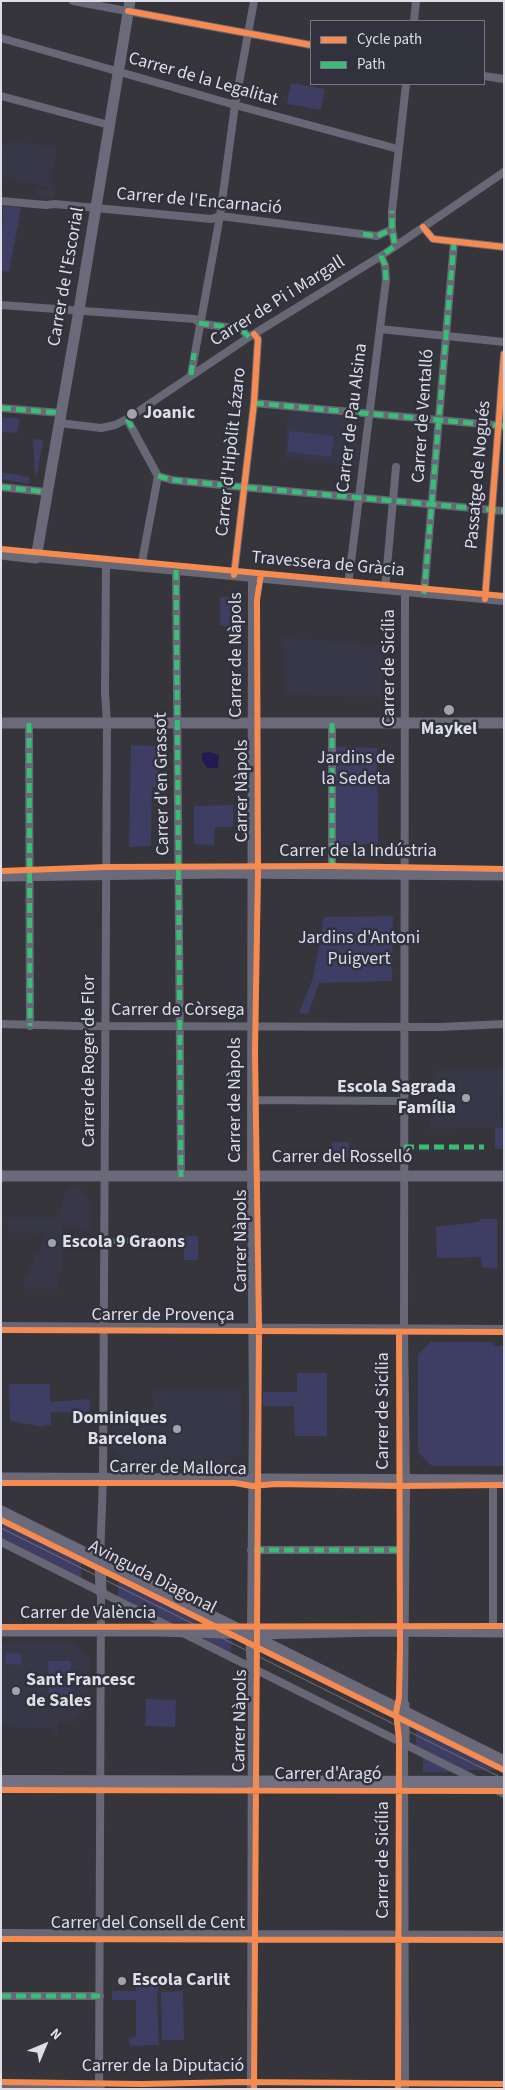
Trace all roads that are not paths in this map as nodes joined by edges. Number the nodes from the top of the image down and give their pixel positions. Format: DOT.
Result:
graph roads {
  1 [pos="72,1"];
  2 [pos="254,1"];
  3 [pos="416,1"];
  4 [pos="129,6"];
  5 [pos="414,20"];
  6 [pos="248,34"];
  7 [pos="1,38"];
  8 [pos="310,45"];
  9 [pos="118,71"];
  10 [pos="485,76"];
  11 [pos="504,80"];
  12 [pos="406,85"];
  13 [pos="1,96"];
  14 [pos="235,105"];
  15 [pos="109,125"];
  16 [pos="398,149"];
  17 [pos="504,172"];
  18 [pos="1,201"];
  19 [pos="95,208"];
  20 [pos="220,216"];
  21 [pos="422,227"];
  22 [pos="392,229"];
  23 [pos="454,242"];
  24 [pos="395,246"];
  25 [pos="504,247"];
  26 [pos="381,256"];
  27 [pos="1,305"];
  28 [pos="80,310"];
  29 [pos="202,323"];
  30 [pos="380,329"];
  31 [pos="252,335"];
  32 [pos="446,335"];
  33 [pos="504,342"];
  34 [pos="504,354"];
  35 [pos="191,375"];
  36 [pos="254,403"];
  37 [pos="1,408"];
  38 [pos="369,413"];
  39 [pos="60,418"];
  40 [pos="127,419"];
  41 [pos="439,420"];
  42 [pos="501,426"];
  43 [pos="396,467"];
  44 [pos="158,476"];
  45 [pos="1,487"];
  46 [pos="244,488"];
  47 [pos="46,492"];
  48 [pos="358,498"];
  49 [pos="392,501"];
  50 [pos="433,504"];
  51 [pos="491,510"];
  52 [pos="504,511"];
  53 [pos="1,554"];
  54 [pos="36,558"];
  55 [pos="106,563"];
  56 [pos="141,566"];
  57 [pos="176,570"];
  58 [pos="234,575"];
  59 [pos="252,577"];
  60 [pos="348,586"];
  61 [pos="385,589"];
  62 [pos="405,591"];
  63 [pos="424,594"];
  64 [pos="485,599"];
  65 [pos="504,601"];
  66 [pos="404,722"];
  67 [pos="1,723"];
  68 [pos="29,723"];
  69 [pos="251,723"];
  70 [pos="332,723"];
  71 [pos="504,723"];
  72 [pos="107,724"];
  73 [pos="177,724"];
  74 [pos="251,873"];
  75 [pos="332,873"];
  76 [pos="106,874"];
  77 [pos="178,874"];
  78 [pos="404,874"];
  79 [pos="29,875"];
  80 [pos="1,876"];
  81 [pos="504,876"];
  82 [pos="1,1024"];
  83 [pos="504,1024"];
  84 [pos="30,1026"];
  85 [pos="106,1026"];
  86 [pos="181,1026"];
  87 [pos="251,1026"];
  88 [pos="404,1026"];
  89 [pos="251,1100"];
  90 [pos="405,1101"];
  91 [pos="404,1175"];
  92 [pos="1,1176"];
  93 [pos="105,1176"];
  94 [pos="251,1176"];
  95 [pos="504,1176"];
  96 [pos="181,1177"];
  97 [pos="1,1326"];
  98 [pos="104,1326"];
  99 [pos="252,1328"];
  100 [pos="404,1329"];
  101 [pos="504,1329"];
  102 [pos="1,1478"];
  103 [pos="103,1479"];
  104 [pos="252,1479"];
  105 [pos="406,1479"];
  106 [pos="498,1480"];
  107 [pos="1,1511"];
  108 [pos="1,1542"];
  109 [pos="251,1550"];
  110 [pos="405,1550"];
  111 [pos="100,1560"];
  112 [pos="101,1592"];
  113 [pos="1,1631"];
  114 [pos="405,1631"];
  115 [pos="101,1632"];
  116 [pos="180,1632"];
  117 [pos="498,1632"];
  118 [pos="251,1634"];
  119 [pos="252,1668"];
  120 [pos="404,1708"];
  121 [pos="404,1744"];
  122 [pos="504,1761"];
  123 [pos="1,1781"];
  124 [pos="100,1782"];
  125 [pos="404,1782"];
  126 [pos="480,1782"];
  127 [pos="504,1782"];
  128 [pos="250,1783"];
  129 [pos="504,1794"];
  130 [pos="100,1933"];
  131 [pos="1,1934"];
  132 [pos="250,1934"];
  133 [pos="405,1934"];
  134 [pos="504,1935"];
  135 [pos="1,1996"];
  136 [pos="100,1996"];
  137 [pos="1,2086"];
  138 [pos="100,2089"];
  139 [pos="251,2089"];
  140 [pos="405,2089"];
  1 -- 4 [label="street"];
  2 -- 6 [label="street"];
  3 -- 5 [label="street"];
  4 -- 6 [label="street"];
  4 -- 9 [label="main road, Carrer de l'Escorial"];
  6 -- 8 [label="street"];
  6 -- 14 [label="street"];
  7 -- 9 [label="street, Carrer de la Legalitat"];
  9 -- 14 [label="street, Carrer de la Legalitat"];
  9 -- 15 [label="main road, Carrer de l'Escorial"];
  10 -- 11 [label="street"];
  12 -- 16 [label="street"];
  13 -- 15 [label="street"];
  14 -- 16 [label="street, Carrer de la Legalitat"];
  14 -- 20 [label="street"];
  15 -- 19 [label="main road, Carrer de l'Escorial"];
  16 -- 22 [label="street"];
  17 -- 21 [label="street, Carrer de Pi i Margall"];
  18 -- 19 [label="street, Carrer de l'Encarnació"];
  19 -- 20 [label="street, Carrer de l'Encarnació"];
  19 -- 28 [label="main road, Carrer de l'Escorial"];
  20 -- 22 [label="street, Carrer de l'Encarnació"];
  20 -- 29 [label="street"];
  21 -- 23 [label="street"];
  21 -- 24 [label="street, Carrer de Pi i Margall"];
  22 -- 24 [label="street"];
  23 -- 25 [label="street"];
  23 -- 32 [label="street, Carrer de Ventalló"];
  24 -- 26 [label="street, Carrer de Pi i Margall"];
  26 -- 30 [label="street, Carrer de Pau Alsina"];
  26 -- 31 [label="street, Carrer de Pi i Margall"];
  27 -- 28 [label="street"];
  28 -- 29 [label="street"];
  28 -- 39 [label="main road, Carrer de l'Escorial"];
  29 -- 31 [label="street"];
  29 -- 35 [label="street"];
  30 -- 32 [label="street"];
  30 -- 38 [label="street, Carrer de Pau Alsina"];
  31 -- 35 [label="street, Carrer de Pi i Margall"];
  31 -- 36 [label="street, Carrer d'Hipòlit Lázaro"];
  32 -- 33 [label="street"];
  32 -- 41 [label="street, Carrer de Ventalló"];
  34 -- 42 [label="street, Passatge de Nogués"];
  35 -- 40 [label="street, Carrer de Pi i Margall"];
  36 -- 38 [label="street"];
  36 -- 46 [label="street, Carrer d'Hipòlit Lázaro"];
  37 -- 39 [label="street, Carrer de Pi i Margall"];
  38 -- 41 [label="street"];
  38 -- 48 [label="street, Carrer de Pau Alsina"];
  39 -- 40 [label="street, Carrer de Pi i Margall"];
  39 -- 47 [label="main road, Carrer de l'Escorial"];
  40 -- 44 [label="street"];
  41 -- 42 [label="street"];
  41 -- 50 [label="street, Carrer de Ventalló"];
  42 -- 51 [label="street, Passatge de Nogués"];
  43 -- 49 [label="street"];
  44 -- 46 [label="street"];
  44 -- 56 [label="street"];
  45 -- 47 [label="street"];
  46 -- 48 [label="street"];
  46 -- 58 [label="street, Carrer d'Hipòlit Lázaro"];
  47 -- 54 [label="main road, Carrer de l'Escorial"];
  48 -- 49 [label="street"];
  48 -- 60 [label="street, Carrer de Pau Alsina"];
  49 -- 50 [label="street"];
  49 -- 61 [label="street"];
  50 -- 51 [label="street"];
  50 -- 63 [label="street, Carrer de Ventalló"];
  51 -- 52 [label="street"];
  51 -- 64 [label="street, Passatge de Nogués"];
  53 -- 54 [label="main road, Travessera de Gràcia"];
  54 -- 55 [label="street, Travessera de Gràcia"];
  55 -- 56 [label="street, Travessera de Gràcia"];
  55 -- 72 [label="street, Carrer de Roger de Flor"];
  56 -- 57 [label="street, Travessera de Gràcia"];
  57 -- 58 [label="street, Travessera de Gràcia"];
  57 -- 73 [label="street, Carrer d'en Grassot"];
  58 -- 59 [label="street, Travessera de Gràcia"];
  59 -- 60 [label="street, Travessera de Gràcia"];
  59 -- 69 [label="street, Carrer de Nàpols"];
  60 -- 61 [label="street, Travessera de Gràcia"];
  61 -- 62 [label="street, Travessera de Gràcia"];
  62 -- 63 [label="street, Travessera de Gràcia"];
  62 -- 66 [label="street, Carrer de Sicília"];
  63 -- 64 [label="street, Travessera de Gràcia"];
  64 -- 65 [label="street, Travessera de Gràcia"];
  66 -- 70 [label="main road"];
  66 -- 71 [label="main road"];
  66 -- 78 [label="street, Carrer de Sicília"];
  67 -- 68 [label="main road"];
  68 -- 72 [label="main road"];
  68 -- 79 [label="street"];
  69 -- 70 [label="main road"];
  69 -- 73 [label="main road"];
  69 -- 74 [label="street, Carrer de Nàpols"];
  70 -- 75 [label="street"];
  72 -- 73 [label="main road"];
  72 -- 76 [label="street, Carrer de Roger de Flor"];
  73 -- 77 [label="street, Carrer d'en Grassot"];
  74 -- 75 [label="main road, Carrer de la Indústria"];
  74 -- 77 [label="main road, Carrer de la Indústria"];
  74 -- 87 [label="street, Carrer de Nàpols"];
  75 -- 78 [label="main road, Carrer de la Indústria"];
  76 -- 77 [label="main road, Carrer de la Indústria"];
  76 -- 79 [label="main road, Carrer de la Indústria"];
  76 -- 85 [label="street, Carrer de Roger de Flor"];
  77 -- 86 [label="street, Carrer d'en Grassot"];
  78 -- 81 [label="main road, Carrer de la Indústria"];
  78 -- 88 [label="street, Carrer de Sicília"];
  79 -- 80 [label="main road, Carrer de la Indústria"];
  79 -- 84 [label="street"];
  82 -- 84 [label="street, Carrer de Còrsega"];
  83 -- 88 [label="street, Carrer de Còrsega"];
  84 -- 85 [label="street, Carrer de Còrsega"];
  85 -- 86 [label="street, Carrer de Còrsega"];
  85 -- 93 [label="street, Carrer de Roger de Flor"];
  86 -- 87 [label="street, Carrer de Còrsega"];
  86 -- 96 [label="street, Carrer d'en Grassot"];
  87 -- 88 [label="street, Carrer de Còrsega"];
  87 -- 89 [label="street, Carrer de Nàpols"];
  88 -- 90 [label="street, Carrer de Sicília"];
  89 -- 90 [label="street"];
  89 -- 94 [label="street, Carrer de Nàpols"];
  90 -- 91 [label="street, Carrer de Sicília"];
  91 -- 94 [label="main road, Carrer del Rosselló"];
  91 -- 95 [label="main road, Carrer del Rosselló"];
  91 -- 100 [label="street, Carrer de Sicília"];
  92 -- 93 [label="main road, Carrer del Rosselló"];
  93 -- 96 [label="main road, Carrer del Rosselló"];
  93 -- 98 [label="street, Carrer de Roger de Flor"];
  94 -- 96 [label="main road, Carrer del Rosselló"];
  94 -- 99 [label="street, Carrer de Nàpols"];
  97 -- 98 [label="street, Carrer de Provença"];
  98 -- 99 [label="street, Carrer de Provença"];
  98 -- 103 [label="street, Carrer de Roger de Flor"];
  99 -- 100 [label="street, Carrer de Provença"];
  99 -- 104 [label="street, Carrer de Nàpols"];
  100 -- 101 [label="street, Carrer de Provença"];
  100 -- 105 [label="street, Carrer de Sicília"];
  102 -- 103 [label="main road, Carrer de Mallorca"];
  103 -- 104 [label="main road, Carrer de Mallorca"];
  103 -- 111 [label="street, Carrer de Roger de Flor"];
  104 -- 105 [label="main road, Carrer de Mallorca"];
  104 -- 109 [label="street, Carrer de Nàpols"];
  105 -- 106 [label="main road, Carrer de Mallorca"];
  105 -- 110 [label="street, Carrer de Sicília"];
  106 -- 117 [label="street"];
  107 -- 111 [label="main road"];
  108 -- 112 [label="street"];
  109 -- 110 [label="street"];
  109 -- 118 [label="street, Carrer de Nàpols"];
  110 -- 114 [label="street, Carrer de Sicília"];
  111 -- 112 [label="main road"];
  111 -- 118 [label="main road"];
  112 -- 115 [label="street"];
  112 -- 116 [label="street"];
  113 -- 115 [label="main road, Carrer de València"];
  114 -- 117 [label="main road, Carrer de València"];
  114 -- 118 [label="main road, Carrer de València"];
  114 -- 120 [label="street, Carrer de Sicília"];
  115 -- 116 [label="main road, Carrer de València"];
  115 -- 124 [label="street"];
  116 -- 118 [label="main road, Carrer de València"];
  116 -- 119 [label="street"];
  118 -- 119 [label="main road"];
  118 -- 120 [label="main road"];
  119 -- 121 [label="street"];
  119 -- 128 [label="street"];
  120 -- 121 [label="main road"];
  120 -- 122 [label="main road"];
  121 -- 125 [label="street, Carrer de Sicília"];
  121 -- 126 [label="street"];
  123 -- 124 [label="main road, Carrer d'Aragó"];
  124 -- 128 [label="main road, Carrer d'Aragó"];
  124 -- 130 [label="street"];
  125 -- 126 [label="main road, Carrer d'Aragó"];
  125 -- 128 [label="main road, Carrer d'Aragó"];
  125 -- 133 [label="street, Carrer de Sicília"];
  126 -- 127 [label="main road, Carrer d'Aragó"];
  126 -- 129 [label="street"];
  128 -- 132 [label="street"];
  130 -- 131 [label="street, Carrer del Consell de Cent"];
  130 -- 132 [label="street, Carrer del Consell de Cent"];
  130 -- 136 [label="street"];
  132 -- 133 [label="street, Carrer del Consell de Cent"];
  132 -- 139 [label="street"];
  133 -- 134 [label="street, Carrer del Consell de Cent"];
  133 -- 140 [label="street, Carrer de Sicília"];
  135 -- 136 [label="street"];
  136 -- 138 [label="street"];
  137 -- 138 [label="street, Carrer de la Diputació"];
}
